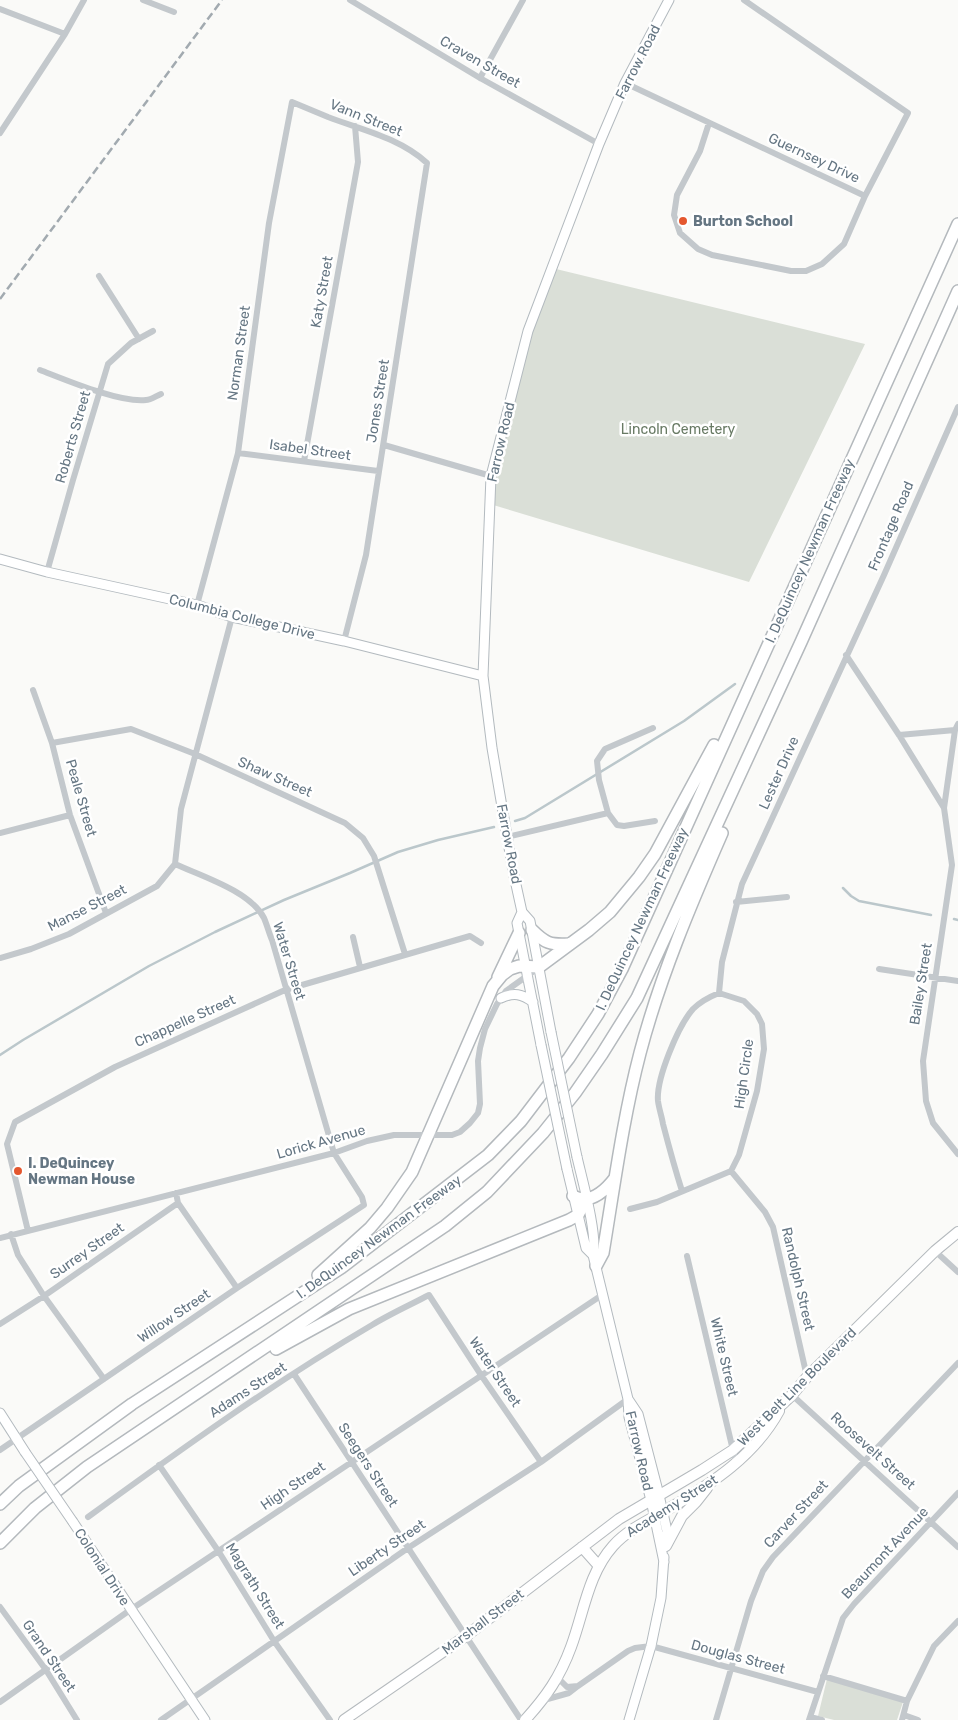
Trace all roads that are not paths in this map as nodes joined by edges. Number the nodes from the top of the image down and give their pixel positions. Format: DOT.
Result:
graph roads {
  1 [pos="84,0"];
  2 [pos="143,0"];
  3 [pos="350,0"];
  4 [pos="523,0"];
  5 [pos="669,0"];
  6 [pos="744,0"];
  7 [pos="0,9"];
  8 [pos="174,12"];
  9 [pos="65,34"];
  10 [pos="480,78"];
  11 [pos="625,83"];
  12 [pos="292,102"];
  13 [pos="709,123"];
  14 [pos="356,126"];
  15 [pos="0,133"];
  16 [pos="599,144"];
  17 [pos="427,163"];
  18 [pos="864,196"];
  19 [pos="958,224"];
  20 [pos="99,276"];
  21 [pos="958,290"];
  22 [pos="153,331"];
  23 [pos="139,339"];
  24 [pos="40,370"];
  25 [pos="99,391"];
  26 [pos="161,394"];
  27 [pos="958,407"];
  28 [pos="384,445"];
  29 [pos="238,453"];
  30 [pos="304,461"];
  31 [pos="378,471"];
  32 [pos="491,476"];
  33 [pos="0,559"];
  34 [pos="47,572"];
  35 [pos="197,605"];
  36 [pos="232,617"];
  37 [pos="344,641"];
  38 [pos="846,655"];
  39 [pos="484,676"];
  40 [pos="33,690"];
  41 [pos="740,706"];
  42 [pos="956,727"];
  43 [pos="653,728"];
  44 [pos="899,735"];
  45 [pos="757,738"];
  46 [pos="52,743"];
  47 [pos="195,754"];
  48 [pos="944,808"];
  49 [pos="608,813"];
  50 [pos="70,814"];
  51 [pos="655,821"];
  52 [pos="0,833"];
  53 [pos="507,837"];
  54 [pos="175,864"];
  55 [pos="955,865"];
  56 [pos="787,897"];
  57 [pos="736,902"];
  58 [pos="522,912"];
  59 [pos="106,913"];
  60 [pos="532,930"];
  61 [pos="519,933"];
  62 [pos="353,937"];
  63 [pos="481,943"];
  64 [pos="568,944"];
  65 [pos="406,954"];
  66 [pos="0,958"];
  67 [pos="360,967"];
  68 [pos="539,967"];
  69 [pos="879,969"];
  70 [pos="526,971"];
  71 [pos="935,978"];
  72 [pos="958,981"];
  73 [pos="493,986"];
  74 [pos="285,990"];
  75 [pos="719,993"];
  76 [pos="501,998"];
  77 [pos="533,1002"];
  78 [pos="428,1135"];
  79 [pos="334,1153"];
  80 [pos="958,1154"];
  81 [pos="730,1171"];
  82 [pos="616,1178"];
  83 [pos="682,1191"];
  84 [pos="176,1193"];
  85 [pos="573,1196"];
  86 [pos="586,1200"];
  87 [pos="178,1203"];
  88 [pos="364,1205"];
  89 [pos="630,1210"];
  90 [pos="578,1216"];
  91 [pos="28,1231"];
  92 [pos="958,1232"];
  93 [pos="11,1234"];
  94 [pos="0,1238"];
  95 [pos="935,1251"];
  96 [pos="687,1256"];
  97 [pos="594,1260"];
  98 [pos="958,1272"];
  99 [pos="237,1288"];
  100 [pos="602,1295"];
  101 [pos="44,1296"];
  102 [pos="429,1296"];
  103 [pos="284,1306"];
  104 [pos="0,1324"];
  105 [pos="958,1363"];
  106 [pos="294,1374"];
  107 [pos="481,1375"];
  108 [pos="807,1377"];
  109 [pos="104,1379"];
  110 [pos="792,1395"];
  111 [pos="628,1399"];
  112 [pos="182,1404"];
  113 [pos="783,1404"];
  114 [pos="0,1413"];
  115 [pos="17,1438"];
  116 [pos="0,1450"];
  117 [pos="733,1450"];
  118 [pos="864,1459"];
  119 [pos="351,1462"];
  120 [pos="541,1462"];
  121 [pos="736,1463"];
  122 [pos="159,1465"];
  123 [pos="711,1483"];
  124 [pos="958,1493"];
  125 [pos="655,1497"];
  126 [pos="0,1504"];
  127 [pos="663,1512"];
  128 [pos="88,1517"];
  129 [pos="653,1518"];
  130 [pos="619,1519"];
  131 [pos="931,1521"];
  132 [pos="0,1543"];
  133 [pos="666,1546"];
  134 [pos="582,1547"];
  135 [pos="958,1547"];
  136 [pos="408,1548"];
  137 [pos="219,1552"];
  138 [pos="664,1562"];
  139 [pos="598,1565"];
  140 [pos="0,1607"];
  141 [pos="130,1610"];
  142 [pos="958,1621"];
  143 [pos="466,1636"];
  144 [pos="274,1641"];
  145 [pos="651,1646"];
  146 [pos="731,1668"];
  147 [pos="46,1670"];
  148 [pos="823,1676"];
  149 [pos="558,1678"];
  150 [pos="578,1686"];
  151 [pos="818,1692"];
  152 [pos="192,1700"];
  153 [pos="543,1701"];
  154 [pos="907,1701"];
  155 [pos="0,1702"];
  156 [pos="809,1718"];
  157 [pos="903,1718"];
  158 [pos="77,1720"];
  159 [pos="161,1720"];
  160 [pos="206,1720"];
  161 [pos="330,1720"];
  162 [pos="344,1720"];
  163 [pos="523,1720"];
  164 [pos="629,1720"];
  165 [pos="716,1720"];
  166 [pos="822,1720"];
  167 [pos="918,1720"];
  1 -- 9 [label="street"];
  2 -- 8 [label="street"];
  3 -- 10 [label="street, Craven Street"];
  4 -- 10 [label="street"];
  5 -- 11 [label="main road, Farrow Road"];
  6 -- 18 [label="street, Guernsey Drive"];
  7 -- 9 [label="street"];
  9 -- 15 [label="street"];
  10 -- 16 [label="street, Craven Street"];
  11 -- 13 [label="street, Guernsey Drive"];
  11 -- 16 [label="main road, Farrow Road"];
  12 -- 14 [label="street, Vann Street"];
  12 -- 29 [label="street, Norman Street"];
  13 -- 18 [label="street, Guernsey Drive"];
  13 -- 18 [label="street"];
  14 -- 17 [label="street, Vann Street"];
  14 -- 30 [label="street, Katy Street"];
  16 -- 32 [label="main road, Farrow Road"];
  17 -- 28 [label="street, Jones Street"];
  19 -- 41 [label="highway, I. DeQuincey Newman Freeway"];
  20 -- 23 [label="street"];
  21 -- 45 [label="highway, I. DeQuincey Newman Freeway"];
  22 -- 23 [label="street, Roberts Street"];
  23 -- 25 [label="street, Roberts Street"];
  24 -- 25 [label="street"];
  25 -- 26 [label="street"];
  25 -- 34 [label="street, Roberts Street"];
  27 -- 38 [label="street, Frontage Road"];
  28 -- 31 [label="street, Jones Street"];
  28 -- 32 [label="street"];
  29 -- 30 [label="street, Isabel Street"];
  29 -- 35 [label="street, Norman Street"];
  30 -- 31 [label="street, Isabel Street"];
  31 -- 37 [label="street, Jones Street"];
  32 -- 39 [label="main road, Farrow Road"];
  33 -- 34 [label="main road, Columbia College Drive"];
  34 -- 35 [label="main road, Columbia College Drive"];
  35 -- 36 [label="main road, Columbia College Drive"];
  36 -- 37 [label="main road, Columbia College Drive"];
  36 -- 47 [label="street"];
  37 -- 39 [label="main road, Columbia College Drive"];
  38 -- 44 [label="street, Bailey Street"];
  38 -- 57 [label="street, Lester Drive"];
  39 -- 53 [label="main road, Farrow Road"];
  40 -- 46 [label="street, Peale Street"];
  41 -- 64 [label="highway"];
  41 -- 103 [label="highway, I. DeQuincey Newman Freeway"];
  42 -- 44 [label="street, Bailey Street"];
  42 -- 48 [label="street, Bailey Street"];
  43 -- 49 [label="street"];
  44 -- 48 [label="street, Bailey Street"];
  45 -- 82 [label="highway"];
  45 -- 112 [label="highway, I. DeQuincey Newman Freeway"];
  46 -- 47 [label="street, Shaw Street"];
  46 -- 50 [label="street, Peale Street"];
  47 -- 54 [label="street"];
  47 -- 65 [label="street, Shaw Street"];
  48 -- 55 [label="street, Bailey Street"];
  49 -- 51 [label="street"];
  49 -- 53 [label="street"];
  50 -- 52 [label="street"];
  50 -- 59 [label="street, Peale Street"];
  53 -- 58 [label="main road, Farrow Road"];
  54 -- 59 [label="street, Manse Street"];
  54 -- 74 [label="street, Water Street"];
  55 -- 71 [label="street, Bailey Street"];
  56 -- 57 [label="street"];
  57 -- 75 [label="street"];
  58 -- 60 [label="main road, Farrow Road"];
  58 -- 61 [label="main road, Farrow Road"];
  59 -- 66 [label="street, Manse Street"];
  60 -- 64 [label="highway"];
  60 -- 68 [label="main road, Farrow Road"];
  61 -- 70 [label="main road, Farrow Road"];
  61 -- 73 [label="highway"];
  62 -- 67 [label="street"];
  63 -- 65 [label="street, Chappelle Street"];
  64 -- 68 [label="highway"];
  65 -- 67 [label="street, Chappelle Street"];
  67 -- 74 [label="street, Chappelle Street"];
  68 -- 70 [label="highway"];
  68 -- 86 [label="main road, Farrow Road, bridge"];
  69 -- 71 [label="street"];
  70 -- 73 [label="highway"];
  70 -- 76 [label="street, Lorick Avenue"];
  70 -- 77 [label="main road, Farrow Road"];
  71 -- 72 [label="street"];
  71 -- 80 [label="street, Bailey Street"];
  73 -- 78 [label="highway"];
  74 -- 79 [label="street, Water Street"];
  74 -- 91 [label="street, Chappelle Street"];
  75 -- 81 [label="street, High Circle"];
  75 -- 83 [label="street"];
  76 -- 77 [label="main road"];
  76 -- 78 [label="street, Lorick Avenue"];
  77 -- 85 [label="main road, Farrow Road, bridge"];
  78 -- 79 [label="street, Lorick Avenue"];
  78 -- 103 [label="highway"];
  79 -- 84 [label="street, Lorick Avenue"];
  79 -- 88 [label="street, Water Street"];
  81 -- 83 [label="street"];
  81 -- 108 [label="street, Randolph Street"];
  82 -- 86 [label="highway"];
  82 -- 97 [label="highway"];
  83 -- 89 [label="street"];
  84 -- 87 [label="street"];
  84 -- 91 [label="street, Lorick Avenue"];
  85 -- 86 [label="highway"];
  85 -- 90 [label="main road, Farrow Road"];
  86 -- 90 [label="highway"];
  86 -- 97 [label="main road, Farrow Road"];
  87 -- 99 [label="street"];
  87 -- 101 [label="street, Surrey Street"];
  88 -- 99 [label="street, Willow Street"];
  90 -- 97 [label="main road, Farrow Road"];
  90 -- 112 [label="highway"];
  91 -- 93 [label="street, Lorick Avenue"];
  92 -- 95 [label="main road, West Belt Line Boulevard"];
  93 -- 94 [label="street, Lorick Avenue"];
  93 -- 101 [label="street"];
  95 -- 98 [label="street"];
  95 -- 108 [label="main road, West Belt Line Boulevard"];
  96 -- 117 [label="street, White Street"];
  97 -- 100 [label="main road, Farrow Road"];
  99 -- 109 [label="street, Willow Street"];
  100 -- 107 [label="street, High Street"];
  100 -- 111 [label="main road, Farrow Road"];
  101 -- 104 [label="street, Surrey Street"];
  101 -- 109 [label="street"];
  102 -- 106 [label="street, Adams Street"];
  102 -- 107 [label="street, Water Street"];
  103 -- 126 [label="highway, I. DeQuincey Newman Freeway"];
  105 -- 118 [label="street, Carver Street"];
  106 -- 119 [label="street, Seegers Street"];
  106 -- 122 [label="street, Adams Street"];
  107 -- 119 [label="street, High Street"];
  107 -- 120 [label="street, Water Street"];
  108 -- 110 [label="main road, West Belt Line Boulevard"];
  109 -- 115 [label="street, Willow Street"];
  110 -- 113 [label="main road, West Belt Line Boulevard"];
  110 -- 118 [label="street, Roosevelt Street"];
  111 -- 120 [label="street, Liberty Street"];
  111 -- 125 [label="main road, Farrow Road"];
  112 -- 132 [label="highway, I. DeQuincey Newman Freeway"];
  113 -- 117 [label="main road, West Belt Line Boulevard"];
  113 -- 121 [label="main road, Academy Street"];
  114 -- 115 [label="main road, Colonial Drive"];
  115 -- 116 [label="street, Willow Street"];
  115 -- 141 [label="main road, Colonial Drive, bridge"];
  117 -- 121 [label="street, White Street"];
  117 -- 125 [label="main road, West Belt Line Boulevard"];
  118 -- 131 [label="street, Roosevelt Street"];
  118 -- 146 [label="street, Carver Street"];
  119 -- 136 [label="street, Seegers Street"];
  119 -- 137 [label="street, High Street"];
  120 -- 136 [label="street, Liberty Street"];
  121 -- 123 [label="main road, Academy Street"];
  122 -- 128 [label="street, Adams Street"];
  122 -- 137 [label="street, Magrath Street"];
  123 -- 127 [label="main road, Academy Street"];
  123 -- 133 [label="main road"];
  124 -- 131 [label="street, Beaumont Avenue"];
  125 -- 127 [label="main road, Farrow Road"];
  125 -- 129 [label="main road, Farrow Road"];
  125 -- 130 [label="main road, West Belt Line Boulevard"];
  127 -- 129 [label="main road, Academy Street"];
  127 -- 133 [label="main road, Farrow Road"];
  129 -- 138 [label="main road, Farrow Road"];
  129 -- 139 [label="main road, Academy Street"];
  130 -- 134 [label="main road, Marshall Street"];
  131 -- 135 [label="street, Roosevelt Street"];
  131 -- 148 [label="street, Beaumont Avenue"];
  133 -- 138 [label="main road, Farrow Road"];
  134 -- 139 [label="main road"];
  134 -- 143 [label="main road, Marshall Street"];
  136 -- 143 [label="street, Seegers Street"];
  136 -- 144 [label="street, Liberty Street"];
  137 -- 141 [label="street, High Street"];
  137 -- 144 [label="street, Magrath Street"];
  138 -- 145 [label="main road, Farrow Road"];
  139 -- 149 [label="main road, Academy Street"];
  140 -- 147 [label="street, Grand Street"];
  141 -- 147 [label="street, High Street"];
  141 -- 152 [label="main road, Colonial Drive"];
  142 -- 154 [label="street"];
  143 -- 162 [label="main road, Marshall Street"];
  143 -- 163 [label="street, Seegers Street"];
  144 -- 152 [label="street, Liberty Street"];
  144 -- 161 [label="street, Magrath Street"];
  145 -- 146 [label="street, Douglas Street"];
  145 -- 150 [label="street, Academy Street"];
  145 -- 164 [label="main road, Farrow Road"];
  146 -- 151 [label="street, Douglas Street"];
  146 -- 165 [label="street, Carver Street"];
  147 -- 155 [label="street, High Street"];
  147 -- 158 [label="street, Grand Street"];
  148 -- 151 [label="street, Beaumont Avenue"];
  148 -- 154 [label="street"];
  149 -- 150 [label="street"];
  149 -- 153 [label="main road, Academy Street"];
  150 -- 153 [label="street, Academy Street"];
  151 -- 156 [label="street, Beaumont Avenue"];
  152 -- 159 [label="street, Liberty Street"];
  152 -- 160 [label="main road, Colonial Drive"];
  153 -- 163 [label="main road, Academy Street"];
  154 -- 157 [label="street"];
  156 -- 166 [label="street"];
  157 -- 167 [label="street"];
}
